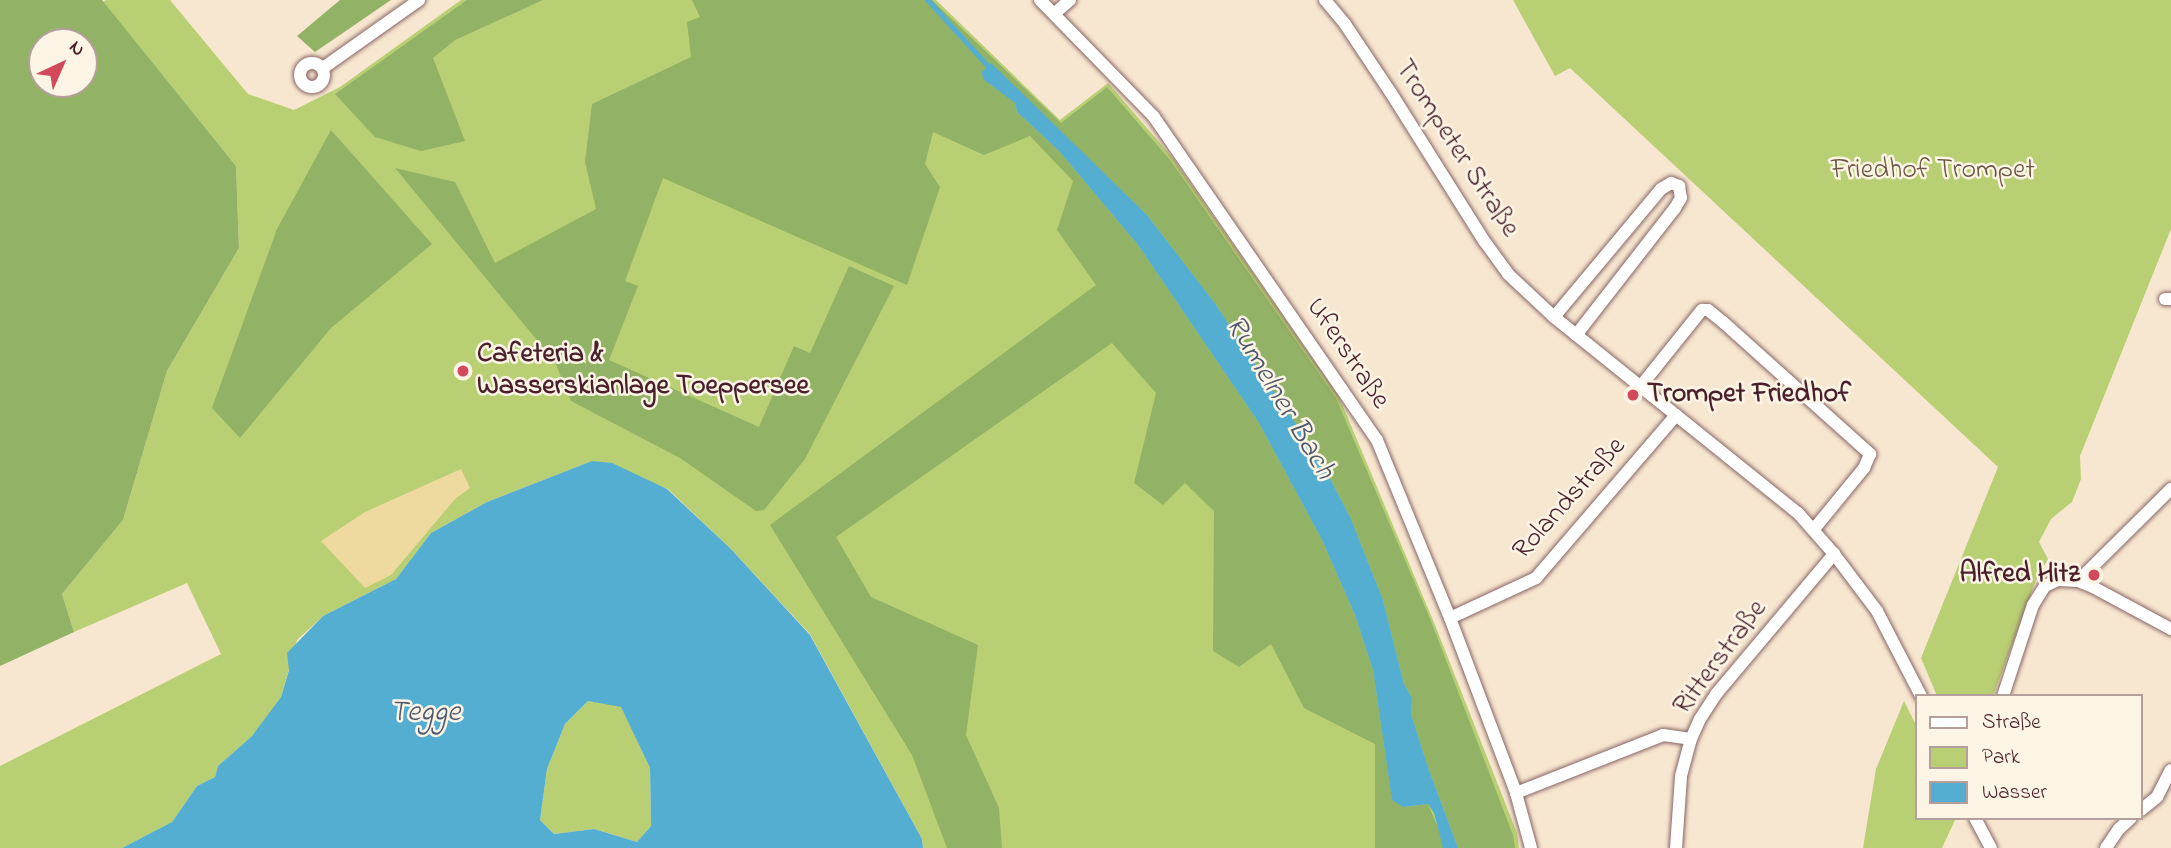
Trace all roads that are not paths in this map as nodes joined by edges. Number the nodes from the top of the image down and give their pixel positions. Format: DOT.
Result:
graph roads {
  1 [pos="419,0"];
  2 [pos="1040,0"];
  3 [pos="1070,0"];
  4 [pos="1325,0"];
  5 [pos="1055,13"];
  6 [pos="323,68"];
  7 [pos="1554,317"];
  8 [pos="1576,335"];
  9 [pos="1640,387"];
  10 [pos="1676,415"];
  11 [pos="2171,489"];
  12 [pos="1814,529"];
  13 [pos="1835,554"];
  14 [pos="2078,581"];
  15 [pos="1450,618"];
  16 [pos="2171,629"];
  17 [pos="1920,694"];
  18 [pos="2004,694"];
  19 [pos="1690,738"];
  20 [pos="2171,770"];
  21 [pos="1516,793"];
  22 [pos="2143,808"];
  23 [pos="1976,820"];
  24 [pos="2129,820"];
  25 [pos="1531,848"];
  26 [pos="1676,848"];
  27 [pos="1991,848"];
  28 [pos="2106,848"];
  1 -- 6 [label="street"];
  2 -- 5 [label="street, Uferstraße"];
  3 -- 5 [label="street"];
  4 -- 7 [label="street, Trompeter Straße"];
  5 -- 15 [label="street, Uferstraße"];
  7 -- 8 [label="street, Trompeter Straße"];
  7 -- 8 [label="street"];
  8 -- 9 [label="street, Trompeter Straße"];
  9 -- 10 [label="street, Trompeter Straße"];
  9 -- 12 [label="street"];
  10 -- 12 [label="street, Trompeter Straße"];
  10 -- 15 [label="street, Rolandstraße"];
  11 -- 14 [label="street"];
  12 -- 13 [label="street, Trompeter Straße"];
  13 -- 17 [label="street, Trompeter Straße"];
  13 -- 19 [label="street, Ritterstraße"];
  14 -- 16 [label="street"];
  14 -- 18 [label="street"];
  15 -- 21 [label="street, Uferstraße"];
  19 -- 21 [label="street"];
  19 -- 26 [label="street, Ritterstraße"];
  20 -- 22 [label="street"];
  21 -- 25 [label="street, Uferstraße"];
  23 -- 27 [label="street"];
  24 -- 28 [label="street"];
}
